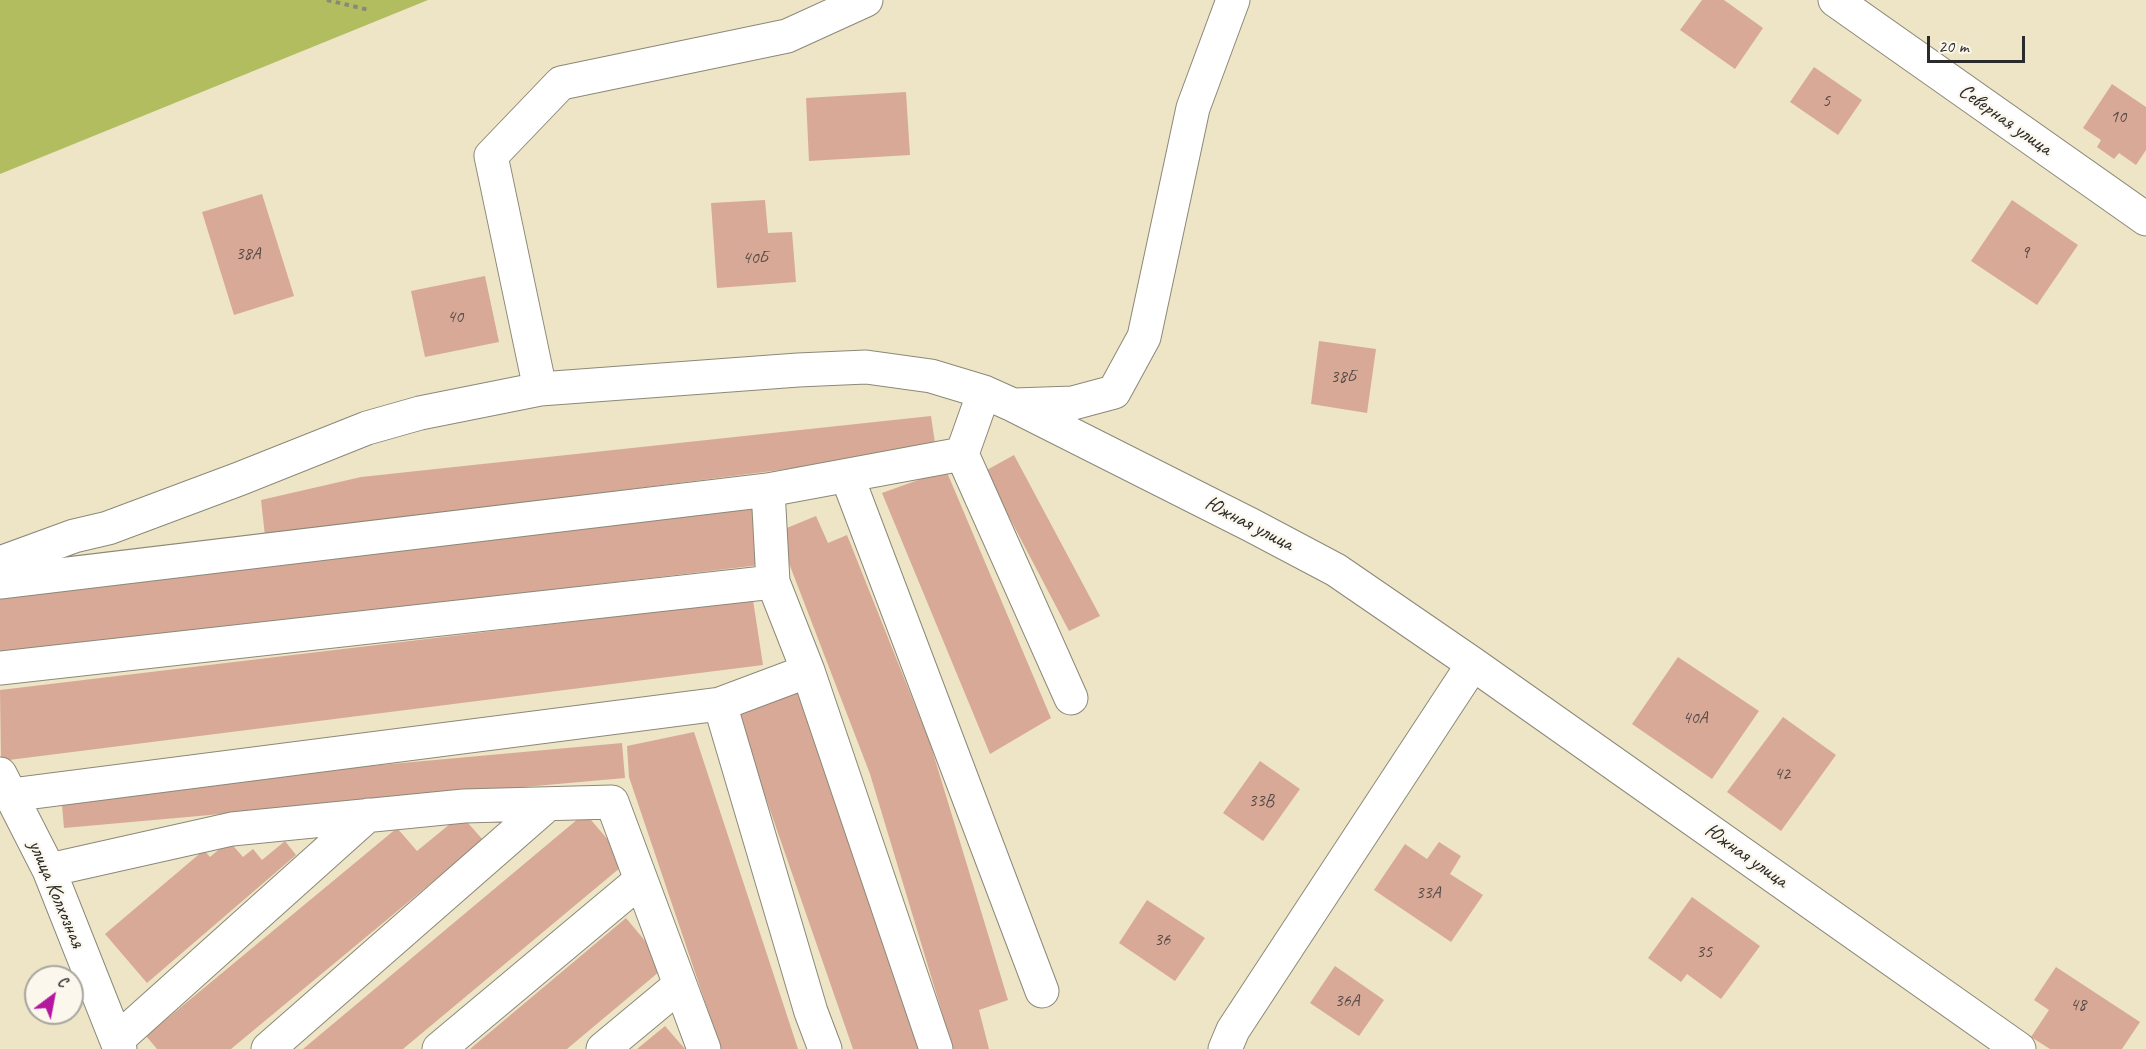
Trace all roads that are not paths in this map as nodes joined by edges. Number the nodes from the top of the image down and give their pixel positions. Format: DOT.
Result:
graph roads {
  1 [pos="866,0"];
  2 [pos="1233,0"];
  3 [pos="1835,0"];
  4 [pos="2146,219"];
  5 [pos="540,389"];
  6 [pos="998,399"];
  7 [pos="962,454"];
  8 [pos="847,476"];
  9 [pos="768,490"];
  10 [pos="0,563"];
  11 [pos="0,582"];
  12 [pos="773,582"];
  13 [pos="1473,664"];
  14 [pos="0,668"];
  15 [pos="808,670"];
  16 [pos="1071,698"];
  17 [pos="720,704"];
  18 [pos="5,785"];
  19 [pos="548,804"];
  20 [pos="368,815"];
  21 [pos="49,870"];
  22 [pos="641,880"];
  23 [pos="680,985"];
  24 [pos="1042,991"];
  25 [pos="118,1045"];
  26 [pos="268,1049"];
  27 [pos="439,1049"];
  28 [pos="603,1049"];
  29 [pos="704,1049"];
  30 [pos="825,1049"];
  31 [pos="936,1049"];
  32 [pos="1225,1049"];
  33 [pos="2019,1049"];
  1 -- 5 [label="street"];
  2 -- 6 [label="street"];
  3 -- 4 [label="street, Северная улица"];
  5 -- 6 [label="street"];
  5 -- 10 [label="street"];
  6 -- 7 [label="street"];
  6 -- 13 [label="street, Южная улица"];
  7 -- 8 [label="street"];
  7 -- 16 [label="street"];
  8 -- 9 [label="street"];
  8 -- 24 [label="street"];
  9 -- 11 [label="street"];
  9 -- 12 [label="street"];
  12 -- 14 [label="street"];
  12 -- 15 [label="street"];
  13 -- 32 [label="street"];
  13 -- 33 [label="street, Южная улица"];
  15 -- 17 [label="street"];
  15 -- 31 [label="street"];
  17 -- 18 [label="street"];
  17 -- 30 [label="street"];
  18 -- 21 [label="street, улица Колхозная"];
  19 -- 20 [label="street"];
  19 -- 22 [label="street"];
  19 -- 26 [label="street"];
  20 -- 21 [label="street"];
  20 -- 25 [label="street"];
  21 -- 25 [label="street, улица Колхозная"];
  22 -- 23 [label="street"];
  22 -- 27 [label="street"];
  23 -- 28 [label="street"];
  23 -- 29 [label="street"];
}
